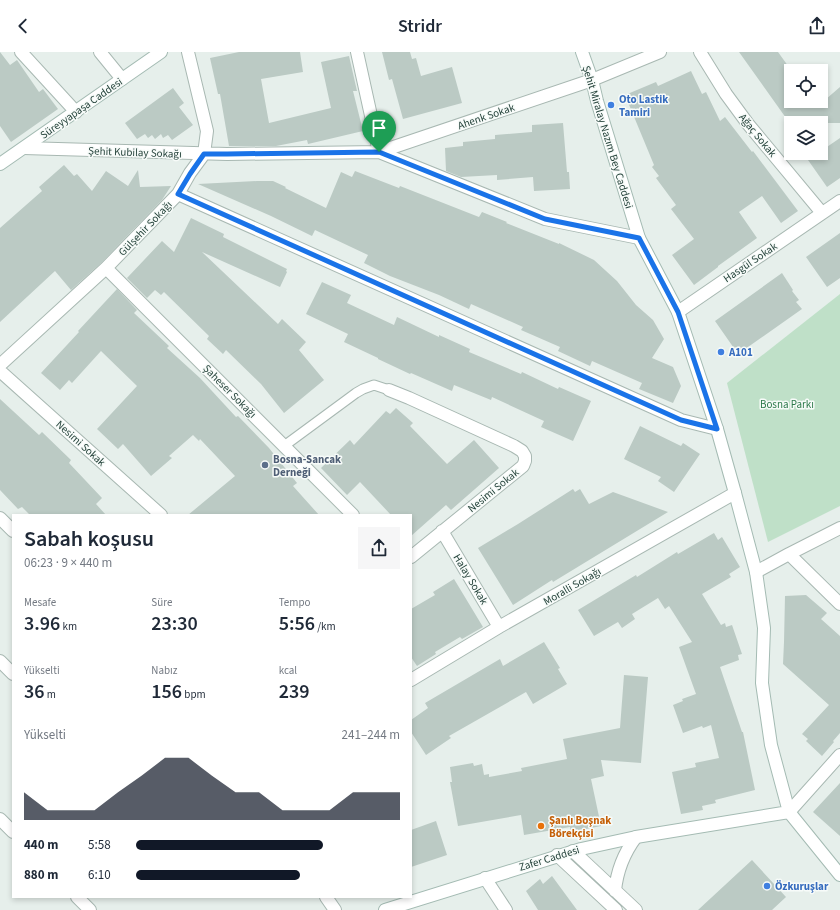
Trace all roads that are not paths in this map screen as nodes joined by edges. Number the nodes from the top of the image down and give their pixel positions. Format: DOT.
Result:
graph roads {
  1 [pos="20,52"];
  2 [pos="100,52"];
  3 [pos="161,52"];
  4 [pos="188,52"];
  5 [pos="357,52"];
  6 [pos="582,52"];
  7 [pos="660,52"];
  8 [pos="700,52"];
  9 [pos="122,79"];
  10 [pos="592,80"];
  11 [pos="76,112"];
  12 [pos="24,148"];
  13 [pos="379,152"];
  14 [pos="204,154"];
  15 [pos="0,164"];
  16 [pos="178,194"];
  17 [pos="840,201"];
  18 [pos="822,213"];
  19 [pos="639,238"];
  20 [pos="106,268"];
  21 [pos="678,312"];
  22 [pos="0,365"];
  23 [pos="0,371"];
  24 [pos="389,390"];
  25 [pos="717,429"];
  26 [pos="284,446"];
  27 [pos="735,493"];
  28 [pos="160,514"];
  29 [pos="352,514"];
  30 [pos="0,518"];
  31 [pos="840,528"];
  32 [pos="12,530"];
  33 [pos="442,531"];
  34 [pos="789,554"];
  35 [pos="412,556"];
  36 [pos="756,572"];
  37 [pos="840,604"];
  38 [pos="499,628"];
  39 [pos="0,662"];
  40 [pos="12,673"];
  41 [pos="412,679"];
  42 [pos="840,755"];
  43 [pos="789,812"];
  44 [pos="0,819"];
  45 [pos="12,831"];
  46 [pos="636,837"];
  47 [pos="573,851"];
  48 [pos="557,856"];
  49 [pos="840,875"];
  50 [pos="485,878"];
  51 [pos="615,891"];
  52 [pos="78,898"];
  53 [pos="327,898"];
  54 [pos="90,910"];
  55 [pos="335,910"];
  56 [pos="385,910"];
  57 [pos="506,910"];
  58 [pos="616,910"];
  59 [pos="636,910"];
  1 -- 11 [label="street"];
  2 -- 9 [label="street"];
  3 -- 9 [label="street, Süreyyapaşa Caddesi"];
  4 -- 14 [label="street, Gülşehir Sokağı"];
  5 -- 13 [label="street"];
  6 -- 10 [label="street, Şehit Miralay Nazım Bey Caddesi"];
  7 -- 10 [label="street, Ahenk Sokak"];
  8 -- 18 [label="street, Ağaç Sokak"];
  9 -- 11 [label="street, Süreyyapaşa Caddesi"];
  10 -- 13 [label="street, Ahenk Sokak"];
  10 -- 19 [label="street, Şehit Miralay Nazım Bey Caddesi"];
  11 -- 12 [label="street, Süreyyapaşa Caddesi"];
  12 -- 14 [label="street, Şehit Kubilay Sokağı"];
  12 -- 15 [label="street, Süreyyapaşa Caddesi"];
  13 -- 14 [label="street, Şehit Kubilay Sokağı"];
  13 -- 19 [label="street, Şehit Kubilay Sokağı"];
  14 -- 16 [label="street, Gülşehir Sokağı"];
  16 -- 20 [label="street, Gülşehir Sokağı"];
  16 -- 25 [label="street"];
  17 -- 18 [label="street, Hasgül Sokak"];
  18 -- 21 [label="street, Hasgül Sokak"];
  19 -- 21 [label="street, Şehit Miralay Nazım Bey Caddesi"];
  20 -- 22 [label="street, Gülşehir Sokağı"];
  20 -- 26 [label="street, Şaheser Sokağı"];
  21 -- 25 [label="street, Şehit Miralay Nazım Bey Caddesi"];
  23 -- 28 [label="street, Nesimi Sokak"];
  24 -- 26 [label="lane"];
  24 -- 33 [label="street, Nesimi Sokak"];
  25 -- 27 [label="street, Şehit Miralay Nazım Bey Caddesi"];
  26 -- 29 [label="street, Şaheser Sokağı"];
  27 -- 36 [label="street, Şehit Miralay Nazım Bey Caddesi"];
  27 -- 38 [label="street, Moralli Sokağı"];
  30 -- 32 [label="street"];
  31 -- 34 [label="street"];
  33 -- 35 [label="street, Nesimi Sokak"];
  33 -- 38 [label="street, Halay Sokak"];
  34 -- 36 [label="street"];
  34 -- 37 [label="street"];
  36 -- 43 [label="street, Şehit Miralay Nazım Bey Caddesi"];
  38 -- 41 [label="street, Moralli Sokağı"];
  39 -- 40 [label="street"];
  42 -- 43 [label="street"];
  43 -- 46 [label="street, Zafer Caddesi"];
  43 -- 49 [label="street, Şehit Miralay Nazım Bey Caddesi"];
  44 -- 45 [label="street"];
  46 -- 47 [label="street, Zafer Caddesi"];
  46 -- 51 [label="street"];
  47 -- 48 [label="street, Zafer Caddesi"];
  47 -- 51 [label="street"];
  48 -- 50 [label="street, Zafer Caddesi"];
  48 -- 58 [label="street"];
  50 -- 56 [label="street, Zafer Caddesi"];
  50 -- 57 [label="street"];
  51 -- 59 [label="street"];
  52 -- 54 [label="street"];
  53 -- 55 [label="street"];
}
